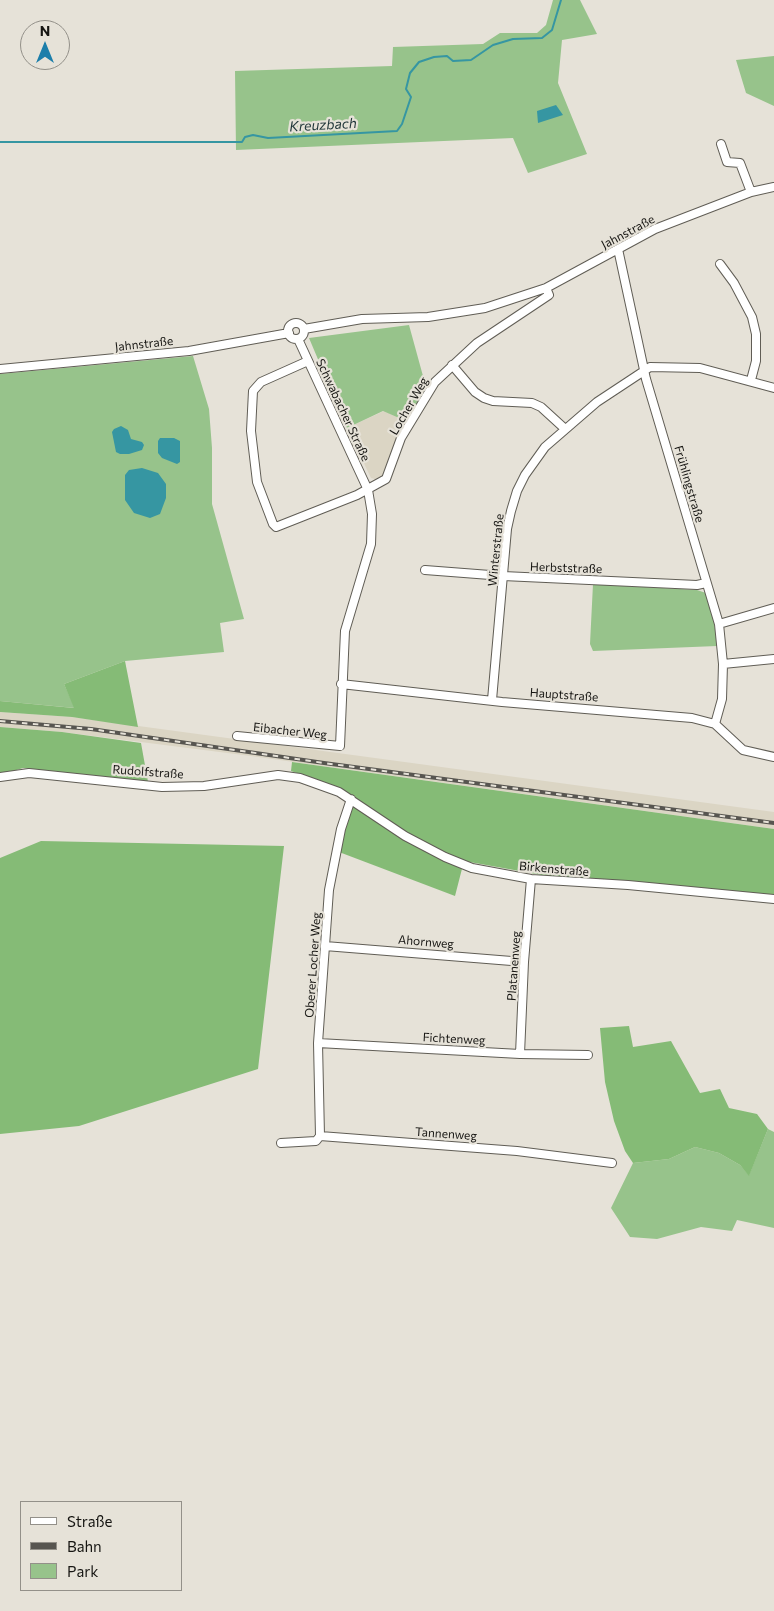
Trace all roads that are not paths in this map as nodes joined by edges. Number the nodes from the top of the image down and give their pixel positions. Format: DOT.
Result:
graph roads {
  1 [pos="721,144"];
  2 [pos="774,187"];
  3 [pos="751,192"];
  4 [pos="618,249"];
  5 [pos="720,264"];
  6 [pos="548,292"];
  7 [pos="304,329"];
  8 [pos="289,333"];
  9 [pos="298,339"];
  10 [pos="308,361"];
  11 [pos="452,365"];
  12 [pos="0,369"];
  13 [pos="644,371"];
  14 [pos="751,380"];
  15 [pos="774,388"];
  16 [pos="564,428"];
  17 [pos="368,490"];
  18 [pos="425,570"];
  19 [pos="504,576"];
  20 [pos="706,583"];
  21 [pos="774,608"];
  22 [pos="719,624"];
  23 [pos="774,659"];
  24 [pos="723,664"];
  25 [pos="342,684"];
  26 [pos="492,700"];
  27 [pos="715,724"];
  28 [pos="237,736"];
  29 [pos="774,757"];
  30 [pos="0,777"];
  31 [pos="350,799"];
  32 [pos="531,880"];
  33 [pos="774,899"];
  34 [pos="325,946"];
  35 [pos="524,962"];
  36 [pos="318,1043"];
  37 [pos="520,1054"];
  38 [pos="588,1055"];
  39 [pos="320,1136"];
  40 [pos="281,1143"];
  41 [pos="612,1163"];
  1 -- 3 [label="street"];
  2 -- 3 [label="street, Jahnstraße"];
  3 -- 4 [label="street, Jahnstraße"];
  4 -- 6 [label="street, Jahnstraße"];
  4 -- 13 [label="street, Frühlingstraße"];
  5 -- 14 [label="street"];
  6 -- 7 [label="street, Jahnstraße"];
  6 -- 11 [label="street, Locher Weg"];
  7 -- 8 [label="street, Jahnstraße"];
  7 -- 9 [label="street"];
  8 -- 9 [label="street"];
  8 -- 12 [label="street, Jahnstraße"];
  9 -- 10 [label="street, Schwabacher Straße"];
  10 -- 17 [label="street, Schwabacher Straße"];
  10 -- 17 [label="street, Locher Weg"];
  11 -- 16 [label="street"];
  11 -- 17 [label="street, Locher Weg"];
  13 -- 14 [label="street"];
  13 -- 16 [label="street, Winterstraße"];
  13 -- 20 [label="street, Frühlingstraße"];
  14 -- 15 [label="street"];
  16 -- 19 [label="street, Winterstraße"];
  17 -- 25 [label="street"];
  18 -- 19 [label="street, Herbststraße"];
  19 -- 20 [label="street, Herbststraße"];
  19 -- 26 [label="street, Winterstraße"];
  20 -- 22 [label="street, Frühlingstraße"];
  21 -- 22 [label="street"];
  22 -- 24 [label="street, Frühlingstraße"];
  23 -- 24 [label="street"];
  24 -- 27 [label="street, Frühlingstraße"];
  25 -- 26 [label="street, Hauptstraße"];
  25 -- 28 [label="street, Eibacher Weg"];
  26 -- 27 [label="street, Hauptstraße"];
  27 -- 29 [label="street, Hauptstraße"];
  30 -- 31 [label="street, Rudolfstraße"];
  31 -- 32 [label="street, Birkenstraße"];
  31 -- 34 [label="street, Oberer Locher Weg"];
  32 -- 33 [label="street, Birkenstraße"];
  32 -- 35 [label="street, Platanenweg"];
  34 -- 35 [label="street, Ahornweg"];
  34 -- 36 [label="street, Oberer Locher Weg"];
  35 -- 37 [label="street, Platanenweg"];
  36 -- 37 [label="street, Fichtenweg"];
  36 -- 39 [label="street, Oberer Locher Weg"];
  37 -- 38 [label="street, Fichtenweg"];
  39 -- 40 [label="street, Tannenweg"];
  39 -- 41 [label="street, Tannenweg"];
}
